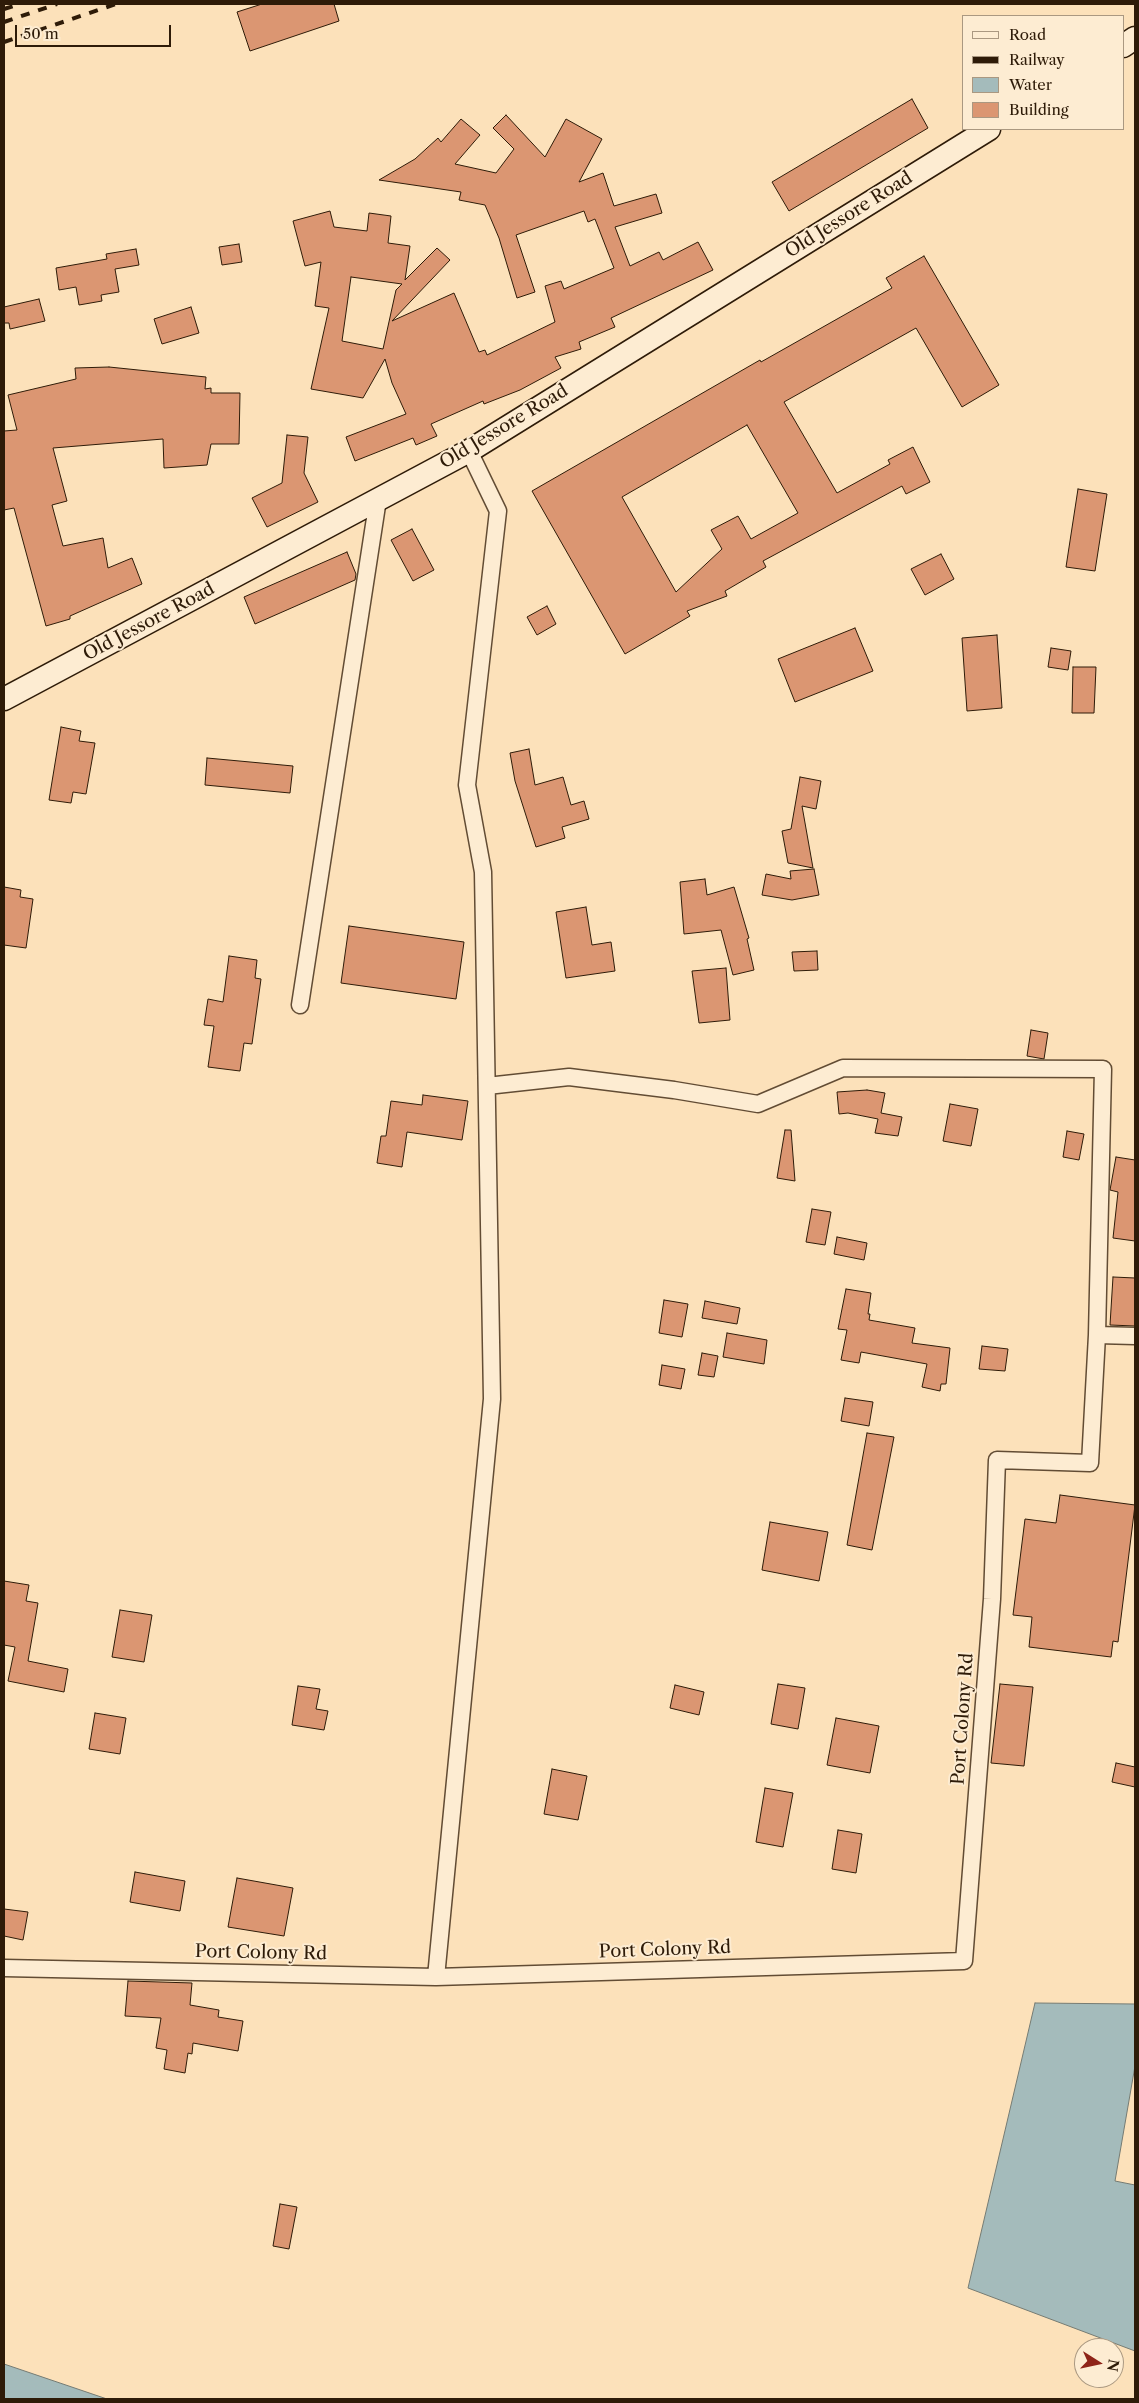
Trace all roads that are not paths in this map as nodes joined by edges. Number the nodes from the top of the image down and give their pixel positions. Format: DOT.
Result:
graph roads {
  1 [pos="1135,38"];
  2 [pos="1124,45"];
  3 [pos="987,130"];
  4 [pos="469,451"];
  5 [pos="378,499"];
  6 [pos="4,699"];
  7 [pos="300,1005"];
  8 [pos="487,1086"];
  9 [pos="1097,1335"];
  10 [pos="1135,1336"];
  11 [pos="4,1968"];
  12 [pos="436,1977"];
  1 -- 2 [label="main road"];
  3 -- 4 [label="main road, Old Jessore Road"];
  4 -- 5 [label="main road, Old Jessore Road"];
  4 -- 8 [label="street"];
  5 -- 6 [label="main road, Old Jessore Road"];
  5 -- 7 [label="street"];
  8 -- 9 [label="street"];
  8 -- 12 [label="street"];
  9 -- 10 [label="street"];
  9 -- 12 [label="street, Port Colony Rd"];
  11 -- 12 [label="street, Port Colony Rd"];
}
